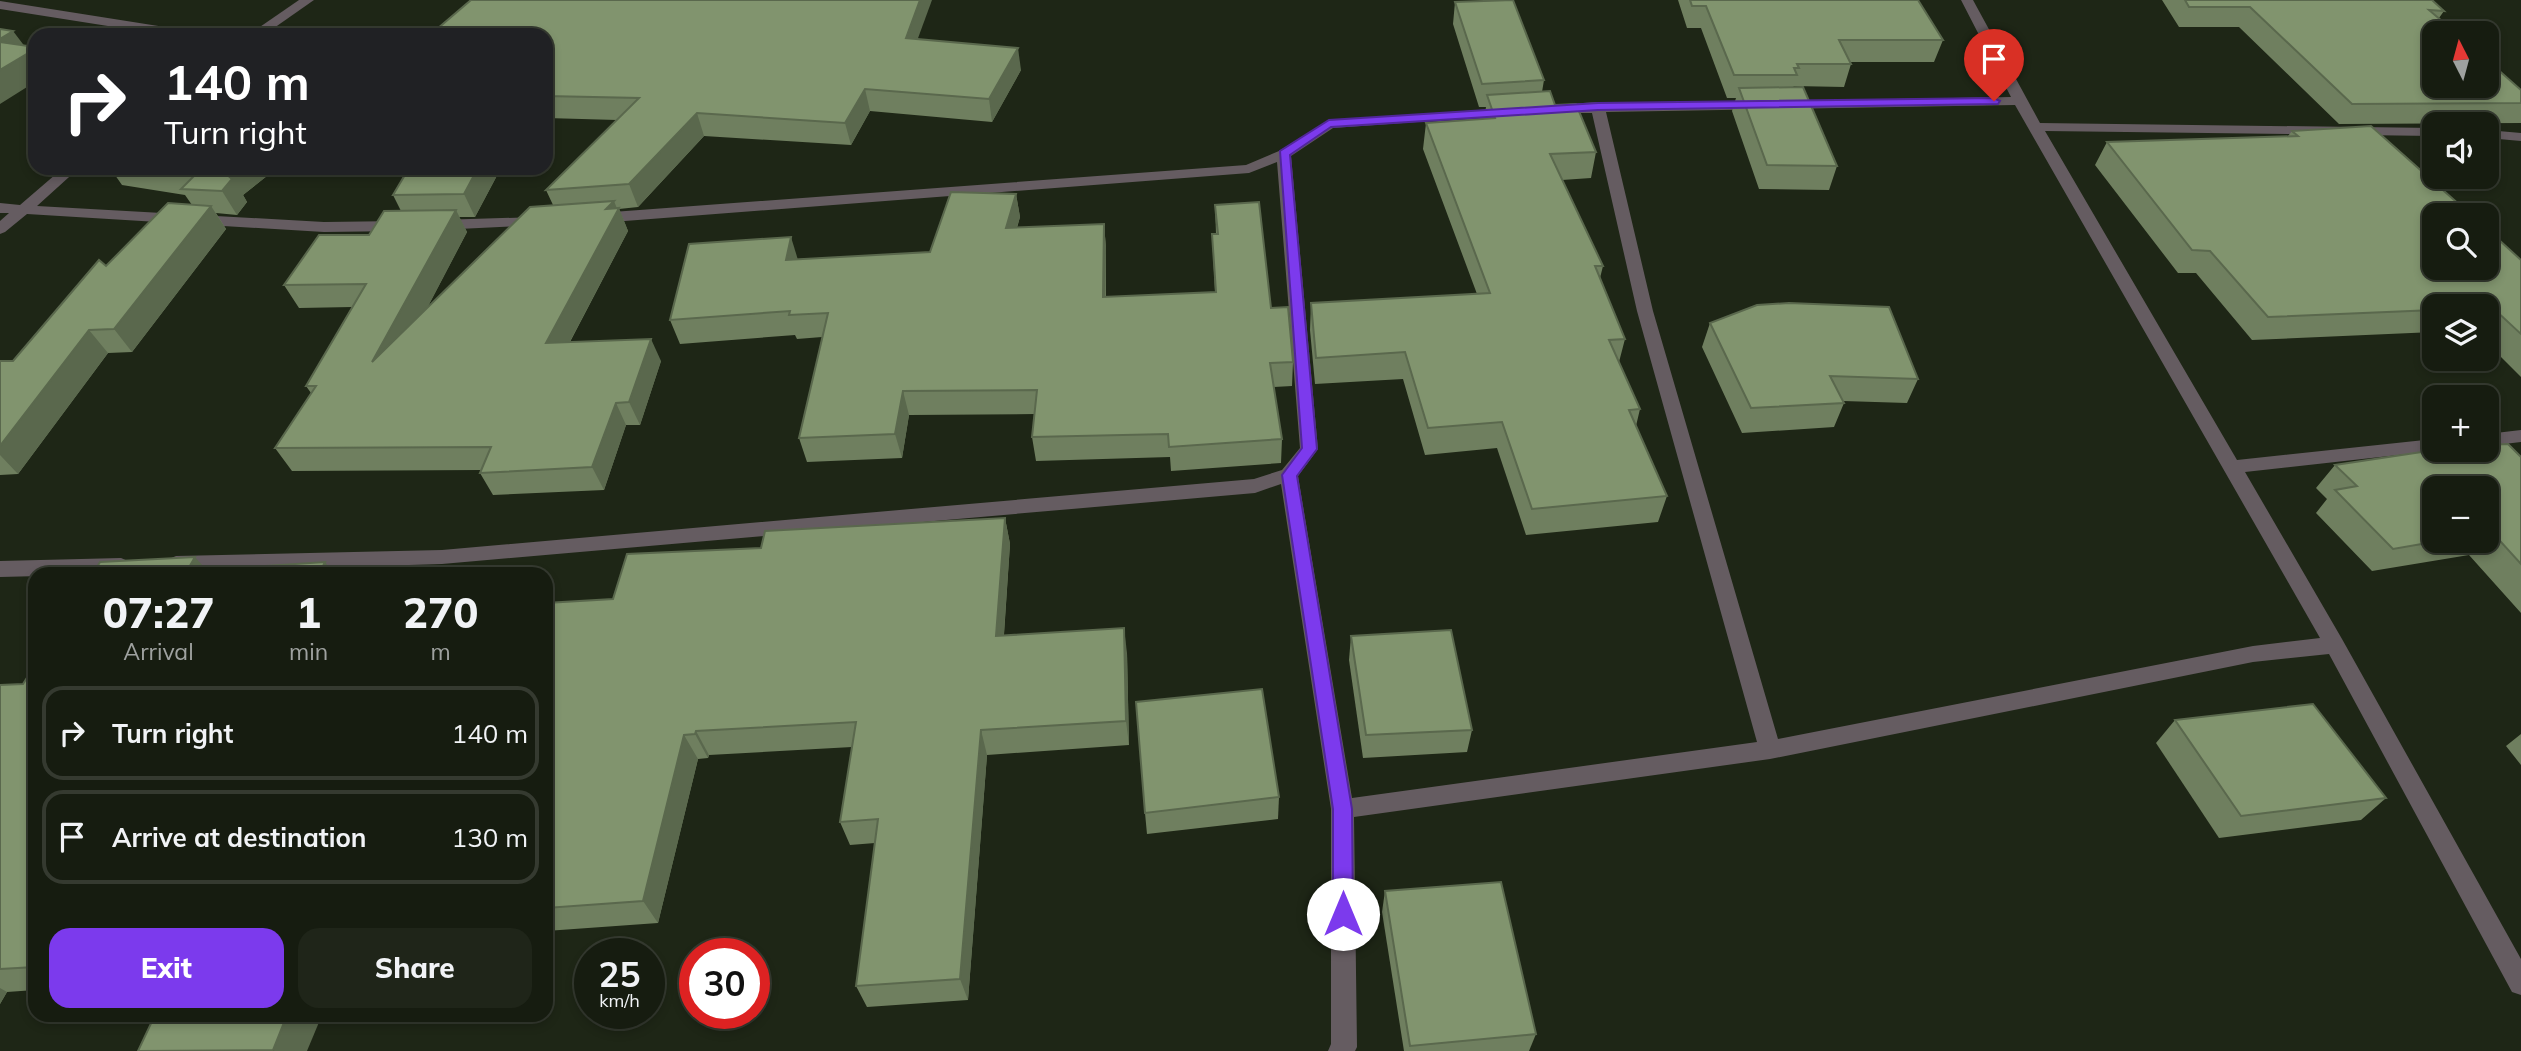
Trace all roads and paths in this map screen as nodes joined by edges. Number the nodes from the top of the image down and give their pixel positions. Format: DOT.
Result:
graph roads {
  1 [pos="308,0"];
  2 [pos="1967,0"];
  3 [pos="0,5"];
  4 [pos="146,28"];
  5 [pos="266,28"];
  6 [pos="2021,101"];
  7 [pos="1598,106"];
  8 [pos="2036,127"];
  9 [pos="2422,132"];
  10 [pos="2499,135"];
  11 [pos="2521,137"];
  12 [pos="1284,153"];
  13 [pos="64,175"];
  14 [pos="0,208"];
  15 [pos="23,209"];
  16 [pos="583,219"];
  17 [pos="555,221"];
  18 [pos="0,229"];
  19 [pos="2521,436"];
  20 [pos="2499,439"];
  21 [pos="2422,446"];
  22 [pos="2232,467"];
  23 [pos="1289,475"];
  24 [pos="72,567"];
  25 [pos="28,568"];
  26 [pos="0,569"];
  27 [pos="2335,645"];
  28 [pos="1770,750"];
  29 [pos="1342,809"];
  30 [pos="2514,958"];
  31 [pos="2521,983"];
  32 [pos="1340,1051"];
  1 -- 5 [label="street"];
  2 -- 6 [label="street"];
  3 -- 4 [label="street"];
  6 -- 7 [label="street"];
  6 -- 8 [label="street"];
  7 -- 12 [label="street"];
  7 -- 28 [label="street"];
  8 -- 9 [label="street"];
  8 -- 22 [label="street"];
  10 -- 11 [label="street"];
  12 -- 16 [label="street"];
  12 -- 23 [label="street"];
  13 -- 15 [label="street"];
  14 -- 15 [label="street"];
  15 -- 17 [label="street"];
  15 -- 18 [label="street"];
  19 -- 20 [label="street"];
  21 -- 22 [label="street"];
  22 -- 27 [label="street"];
  23 -- 24 [label="street"];
  23 -- 29 [label="street"];
  25 -- 26 [label="street"];
  27 -- 28 [label="street"];
  27 -- 30 [label="street"];
  28 -- 29 [label="street"];
  29 -- 32 [label="street"];
  30 -- 31 [label="street"];
}
